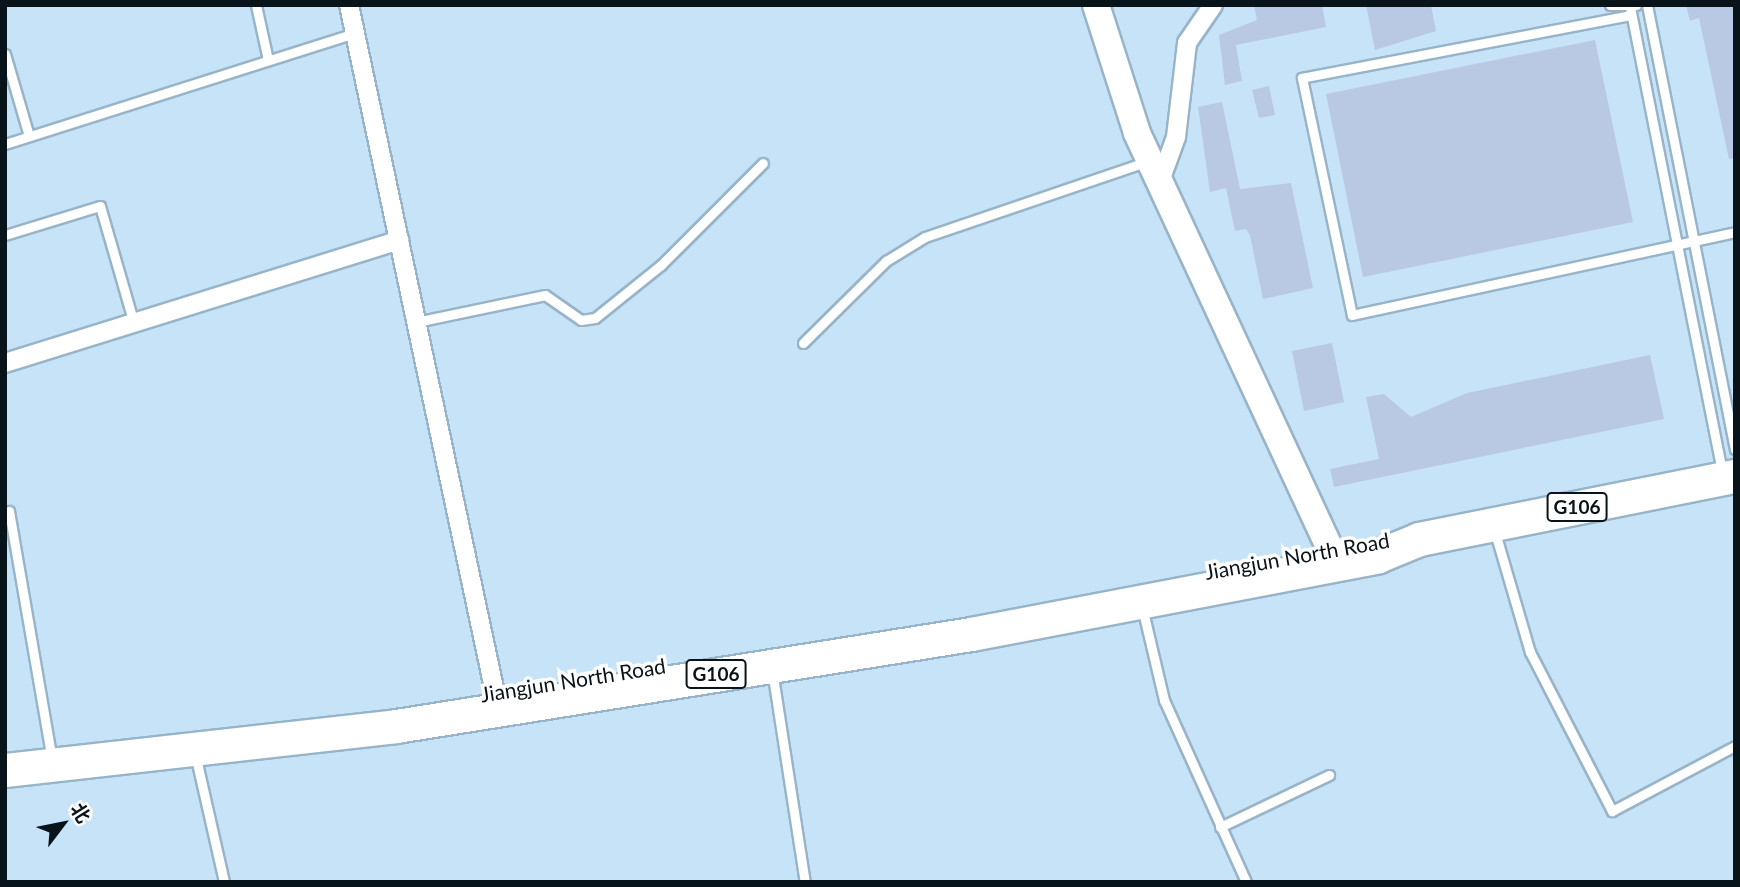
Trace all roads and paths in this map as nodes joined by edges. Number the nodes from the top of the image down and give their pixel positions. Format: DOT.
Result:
graph roads {
  1 [pos="256,5"];
  2 [pos="349,5"];
  3 [pos="1096,5"];
  4 [pos="1213,5"];
  5 [pos="1610,5"];
  6 [pos="1647,5"];
  7 [pos="1632,9"];
  8 [pos="355,33"];
  9 [pos="5,54"];
  10 [pos="268,60"];
  11 [pos="29,136"];
  12 [pos="5,144"];
  13 [pos="763,163"];
  14 [pos="1155,171"];
  15 [pos="1735,232"];
  16 [pos="5,234"];
  17 [pos="399,240"];
  18 [pos="1695,240"];
  19 [pos="1678,243"];
  20 [pos="133,320"];
  21 [pos="416,322"];
  22 [pos="803,343"];
  23 [pos="5,363"];
  24 [pos="1731,468"];
  25 [pos="9,511"];
  26 [pos="1493,524"];
  27 [pos="1419,539"];
  28 [pos="1330,548"];
  29 [pos="1140,601"];
  30 [pos="771,665"];
  31 [pos="495,694"];
  32 [pos="1735,746"];
  33 [pos="50,748"];
  34 [pos="195,749"];
  35 [pos="5,753"];
  36 [pos="5,771"];
  37 [pos="1329,775"];
  38 [pos="1220,827"];
  39 [pos="224,882"];
  40 [pos="805,882"];
  41 [pos="1246,882"];
  1 -- 10 [label="lane"];
  2 -- 8 [label="street"];
  3 -- 14 [label="main road"];
  4 -- 14 [label="street"];
  5 -- 7 [label="lane"];
  6 -- 18 [label="lane"];
  7 -- 19 [label="lane"];
  7 -- 19 [label="lane"];
  8 -- 10 [label="lane"];
  8 -- 17 [label="street"];
  9 -- 11 [label="lane"];
  10 -- 11 [label="lane"];
  11 -- 12 [label="lane"];
  13 -- 21 [label="lane"];
  14 -- 22 [label="lane"];
  14 -- 28 [label="main road"];
  15 -- 18 [label="lane"];
  16 -- 20 [label="lane"];
  17 -- 20 [label="street"];
  17 -- 21 [label="street"];
  18 -- 19 [label="lane"];
  18 -- 24 [label="lane"];
  19 -- 24 [label="lane"];
  20 -- 23 [label="street"];
  21 -- 31 [label="street"];
  24 -- 26 [label="highway, G106"];
  25 -- 33 [label="lane"];
  26 -- 27 [label="highway, G106"];
  26 -- 32 [label="lane"];
  27 -- 28 [label="highway, Jiangjun North Road / G106"];
  27 -- 29 [label="highway, Jiangjun North Road / G106"];
  28 -- 31 [label="highway, Jiangjun North Road / G106"];
  29 -- 30 [label="highway, Jiangjun North Road / G106"];
  29 -- 38 [label="lane"];
  30 -- 34 [label="highway, Jiangjun North Road / G106"];
  30 -- 40 [label="lane"];
  31 -- 33 [label="highway, Jiangjun North Road / G106"];
  33 -- 35 [label="highway, Jiangjun North Road / G106"];
  34 -- 36 [label="highway, Jiangjun North Road / G106"];
  34 -- 39 [label="lane"];
  37 -- 38 [label="lane"];
  38 -- 41 [label="lane"];
}
